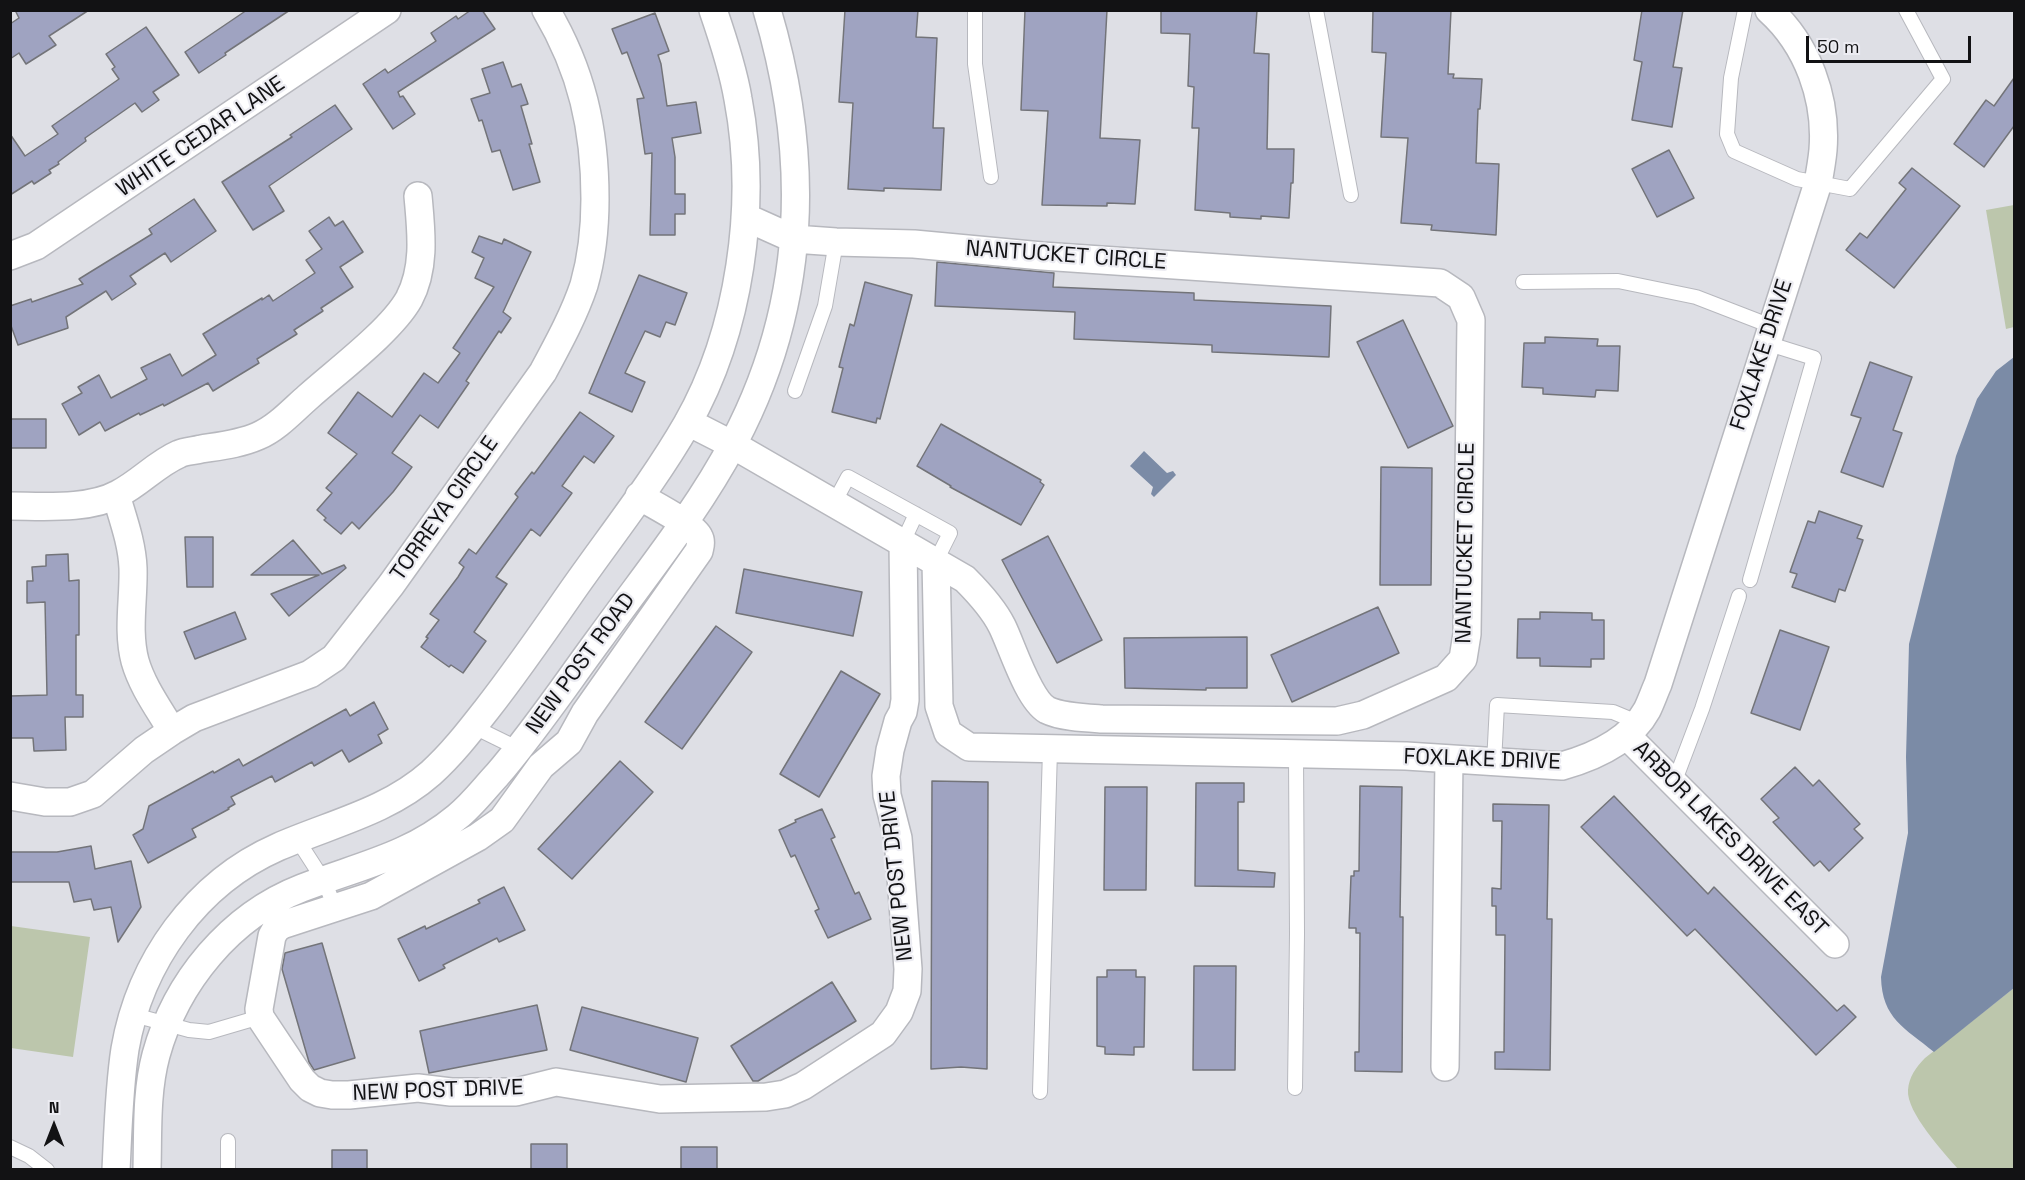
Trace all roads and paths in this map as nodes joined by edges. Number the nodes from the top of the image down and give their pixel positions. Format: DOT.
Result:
graph roads {
  1 [pos="387,10"];
  2 [pos="546,10"];
  3 [pos="713,10"];
  4 [pos="767,10"];
  5 [pos="975,10"];
  6 [pos="1316,10"];
  7 [pos="1745,10"];
  8 [pos="1769,10"];
  9 [pos="1906,10"];
  10 [pos="991,177"];
  11 [pos="1818,183"];
  12 [pos="1351,195"];
  13 [pos="418,196"];
  14 [pos="745,216"];
  15 [pos="795,239"];
  16 [pos="836,242"];
  17 [pos="10,256"];
  18 [pos="1523,282"];
  19 [pos="1768,335"];
  20 [pos="795,391"];
  21 [pos="688,422"];
  22 [pos="733,445"];
  23 [pos="116,495"];
  24 [pos="639,496"];
  25 [pos="834,503"];
  26 [pos="10,506"];
  27 [pos="916,514"];
  28 [pos="683,522"];
  29 [pos="903,542"];
  30 [pos="936,561"];
  31 [pos="1750,580"];
  32 [pos="1739,596"];
  33 [pos="474,727"];
  34 [pos="1631,728"];
  35 [pos="172,731"];
  36 [pos="519,748"];
  37 [pos="1050,750"];
  38 [pos="1296,754"];
  39 [pos="1449,759"];
  40 [pos="1494,763"];
  41 [pos="541,766"];
  42 [pos="1674,783"];
  43 [pos="10,796"];
  44 [pos="297,839"];
  45 [pos="324,881"];
  46 [pos="335,907"];
  47 [pos="1835,944"];
  48 [pos="134,1015"];
  49 [pos="260,1017"];
  50 [pos="167,1025"];
  51 [pos="1445,1067"];
  52 [pos="1295,1088"];
  53 [pos="1040,1092"];
  54 [pos="228,1141"];
  55 [pos="10,1147"];
  56 [pos="47,1170"];
  57 [pos="116,1170"];
  58 [pos="147,1170"];
  59 [pos="228,1170"];
  1 -- 17 [label="street, WHITE CEDAR LANE"];
  2 -- 35 [label="street, TORREYA CIRCLE"];
  3 -- 14 [label="street"];
  4 -- 15 [label="street, NEW POST ROAD"];
  5 -- 10 [label="lane"];
  6 -- 12 [label="lane"];
  7 -- 11 [label="lane"];
  8 -- 11 [label="street, FOXLAKE DRIVE"];
  9 -- 11 [label="lane"];
  11 -- 19 [label="street, FOXLAKE DRIVE"];
  13 -- 23 [label="street"];
  14 -- 15 [label="street, NANTUCKET CIRCLE"];
  14 -- 21 [label="street"];
  15 -- 16 [label="street, NANTUCKET CIRCLE"];
  15 -- 22 [label="street, NEW POST ROAD"];
  16 -- 20 [label="lane"];
  16 -- 30 [label="street, NANTUCKET CIRCLE"];
  18 -- 19 [label="lane"];
  19 -- 31 [label="lane"];
  19 -- 34 [label="street, FOXLAKE DRIVE"];
  21 -- 22 [label="street, NANTUCKET CIRCLE"];
  21 -- 24 [label="street"];
  22 -- 25 [label="street, NANTUCKET CIRCLE"];
  22 -- 28 [label="street, NEW POST ROAD"];
  23 -- 26 [label="street"];
  23 -- 35 [label="street"];
  24 -- 28 [label="street"];
  24 -- 33 [label="street"];
  25 -- 27 [label="lane"];
  25 -- 29 [label="street, NANTUCKET CIRCLE"];
  27 -- 29 [label="lane"];
  27 -- 30 [label="lane"];
  28 -- 36 [label="street, NEW POST ROAD"];
  28 -- 41 [label="street"];
  29 -- 30 [label="street, NANTUCKET CIRCLE"];
  29 -- 49 [label="street, NEW POST DRIVE"];
  30 -- 37 [label="street, FOXLAKE DRIVE"];
  32 -- 42 [label="lane"];
  33 -- 36 [label="lane"];
  33 -- 44 [label="street"];
  34 -- 40 [label="street, FOXLAKE DRIVE"];
  34 -- 40 [label="lane"];
  34 -- 42 [label="street, ARBOR LAKES DRIVE EAST"];
  35 -- 43 [label="street, TORREYA CIRCLE"];
  36 -- 41 [label="lane"];
  36 -- 45 [label="street, NEW POST ROAD"];
  37 -- 38 [label="street, FOXLAKE DRIVE"];
  37 -- 53 [label="lane"];
  38 -- 39 [label="street, FOXLAKE DRIVE"];
  38 -- 52 [label="lane"];
  39 -- 40 [label="street, FOXLAKE DRIVE"];
  39 -- 51 [label="street"];
  41 -- 46 [label="street"];
  42 -- 47 [label="street, ARBOR LAKES DRIVE EAST"];
  44 -- 45 [label="lane"];
  44 -- 48 [label="street"];
  45 -- 46 [label="lane"];
  45 -- 50 [label="street, NEW POST ROAD"];
  46 -- 49 [label="street"];
  48 -- 50 [label="lane"];
  48 -- 57 [label="street"];
  49 -- 50 [label="lane"];
  50 -- 58 [label="street, NEW POST ROAD"];
  54 -- 59 [label="lane"];
  55 -- 56 [label="lane"];
}
